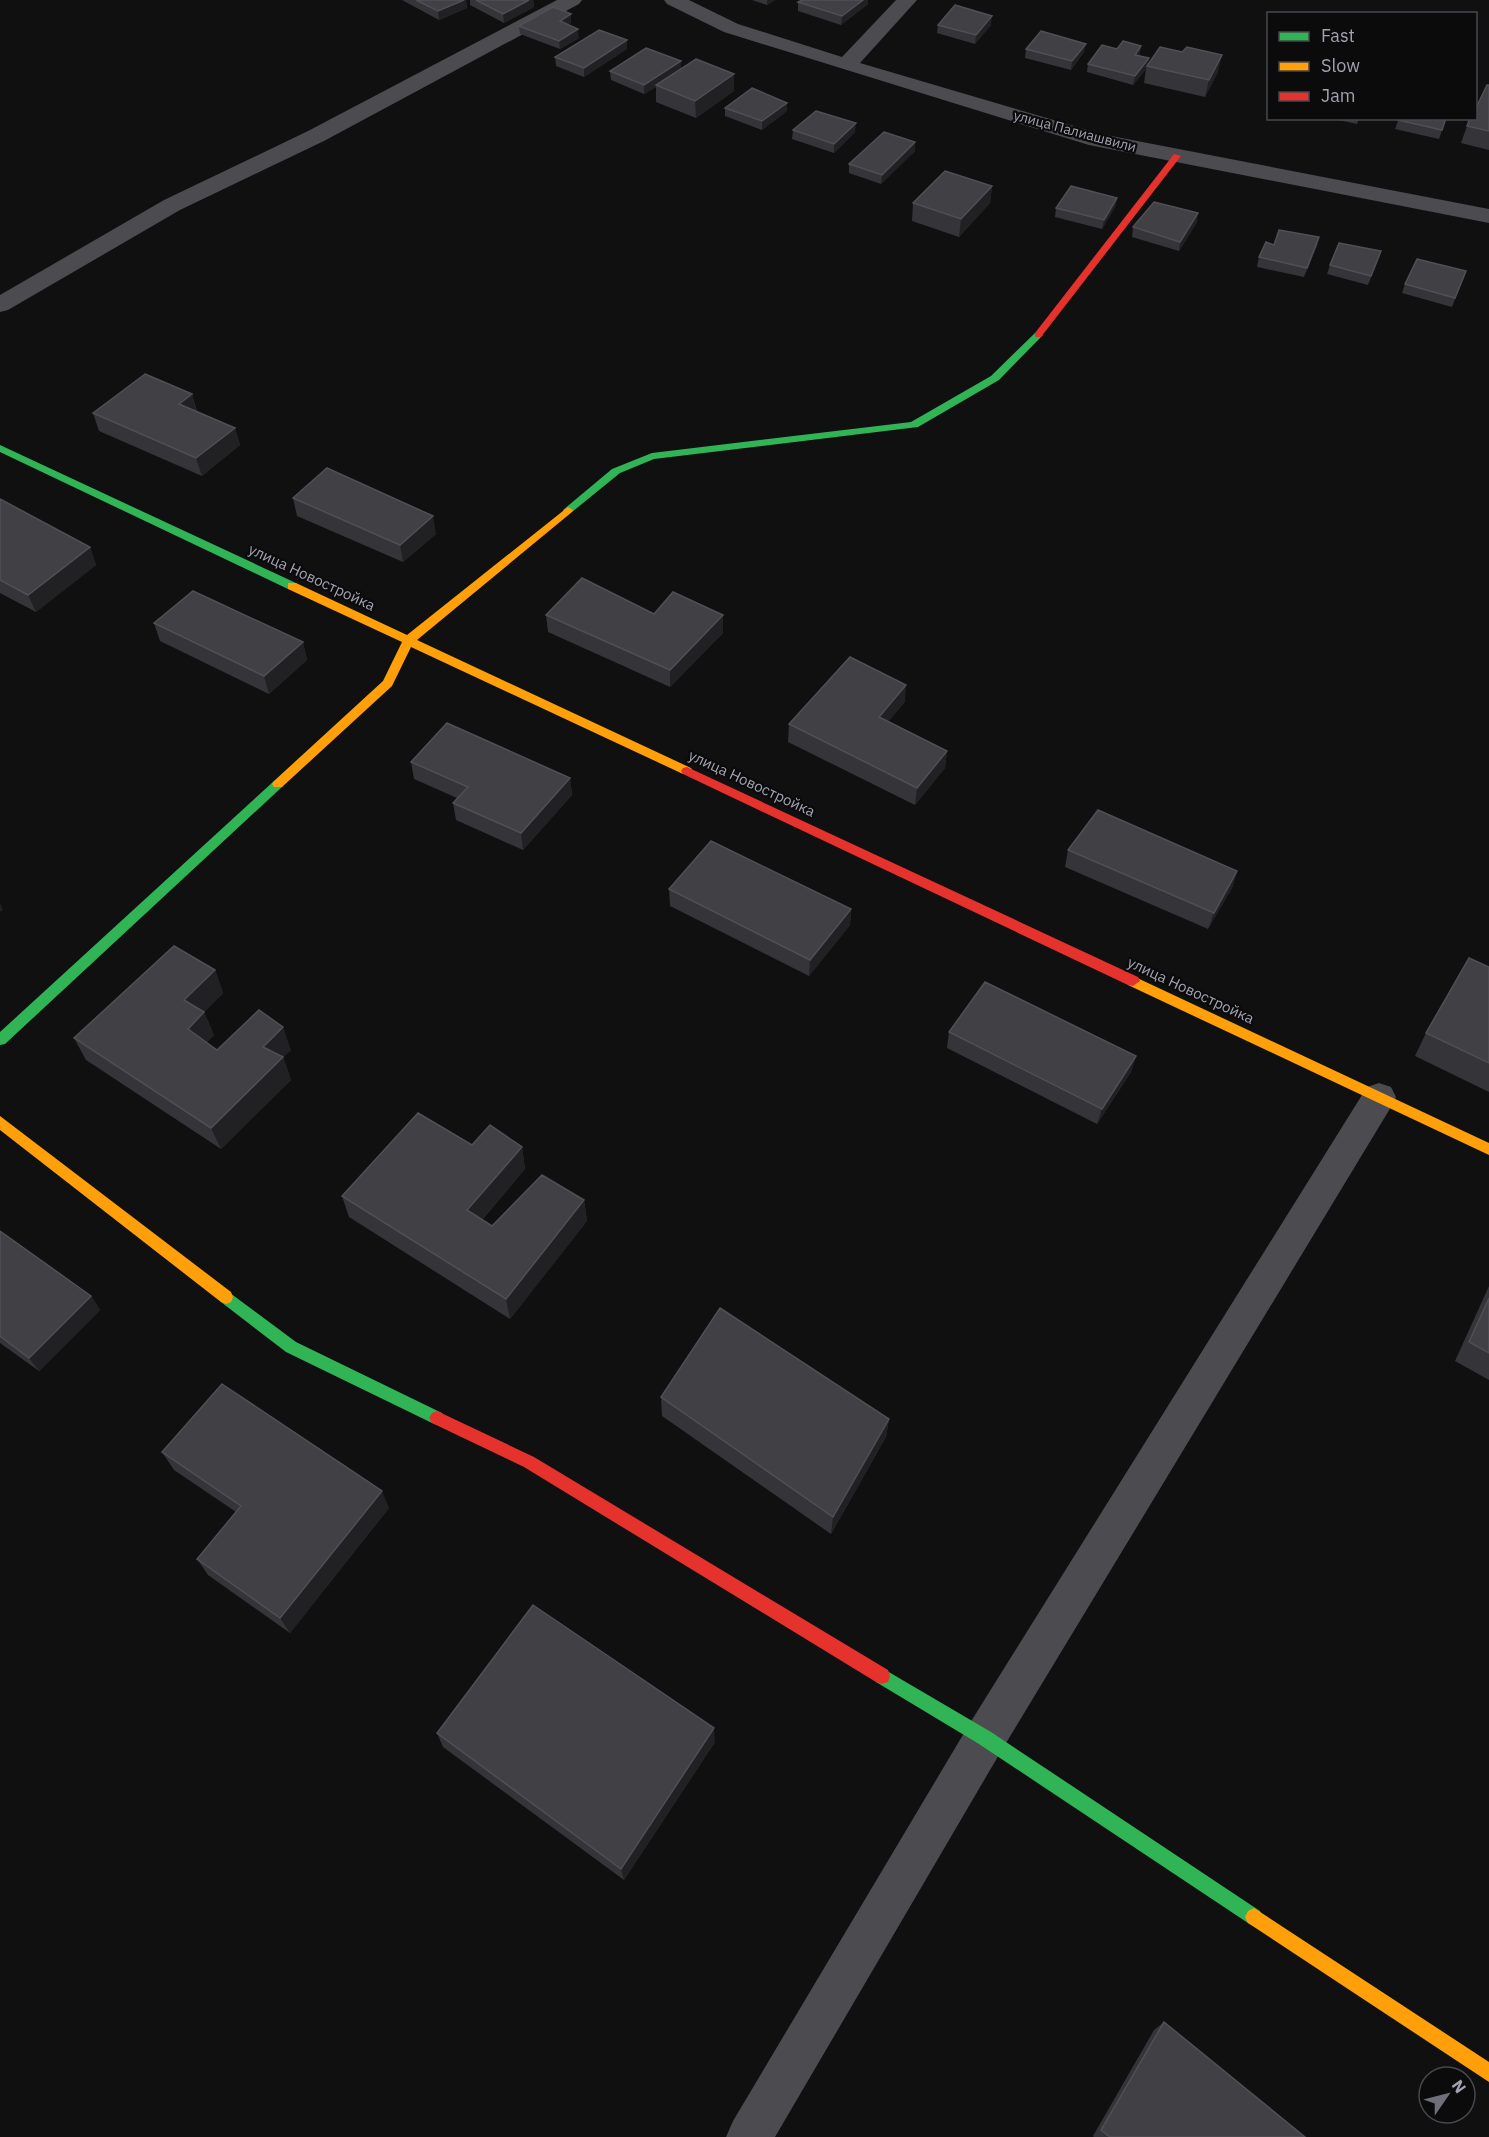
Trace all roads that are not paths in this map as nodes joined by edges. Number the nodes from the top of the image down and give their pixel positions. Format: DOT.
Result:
graph roads {
  1 [pos="572,0"];
  2 [pos="674,0"];
  3 [pos="908,0"];
  4 [pos="846,65"];
  5 [pos="1177,156"];
  6 [pos="1489,216"];
  7 [pos="0,305"];
  8 [pos="0,448"];
  9 [pos="409,640"];
  10 [pos="0,1040"];
  11 [pos="1379,1097"];
  12 [pos="0,1122"];
  13 [pos="1489,1149"];
  14 [pos="985,1738"];
  15 [pos="1489,2073"];
  16 [pos="748,2137"];
  1 -- 7 [label="street"];
  2 -- 4 [label="street, улица Палиашвили"];
  3 -- 4 [label="street"];
  4 -- 5 [label="street, улица Палиашвили"];
  5 -- 6 [label="street, улица Палиашвили"];
  5 -- 9 [label="street"];
  8 -- 9 [label="street, улица Новостройка"];
  9 -- 10 [label="street"];
  9 -- 11 [label="street, улица Новостройка"];
  11 -- 13 [label="street, улица Новостройка"];
  11 -- 14 [label="street"];
  12 -- 14 [label="street"];
  14 -- 15 [label="street"];
  14 -- 16 [label="street"];
}
